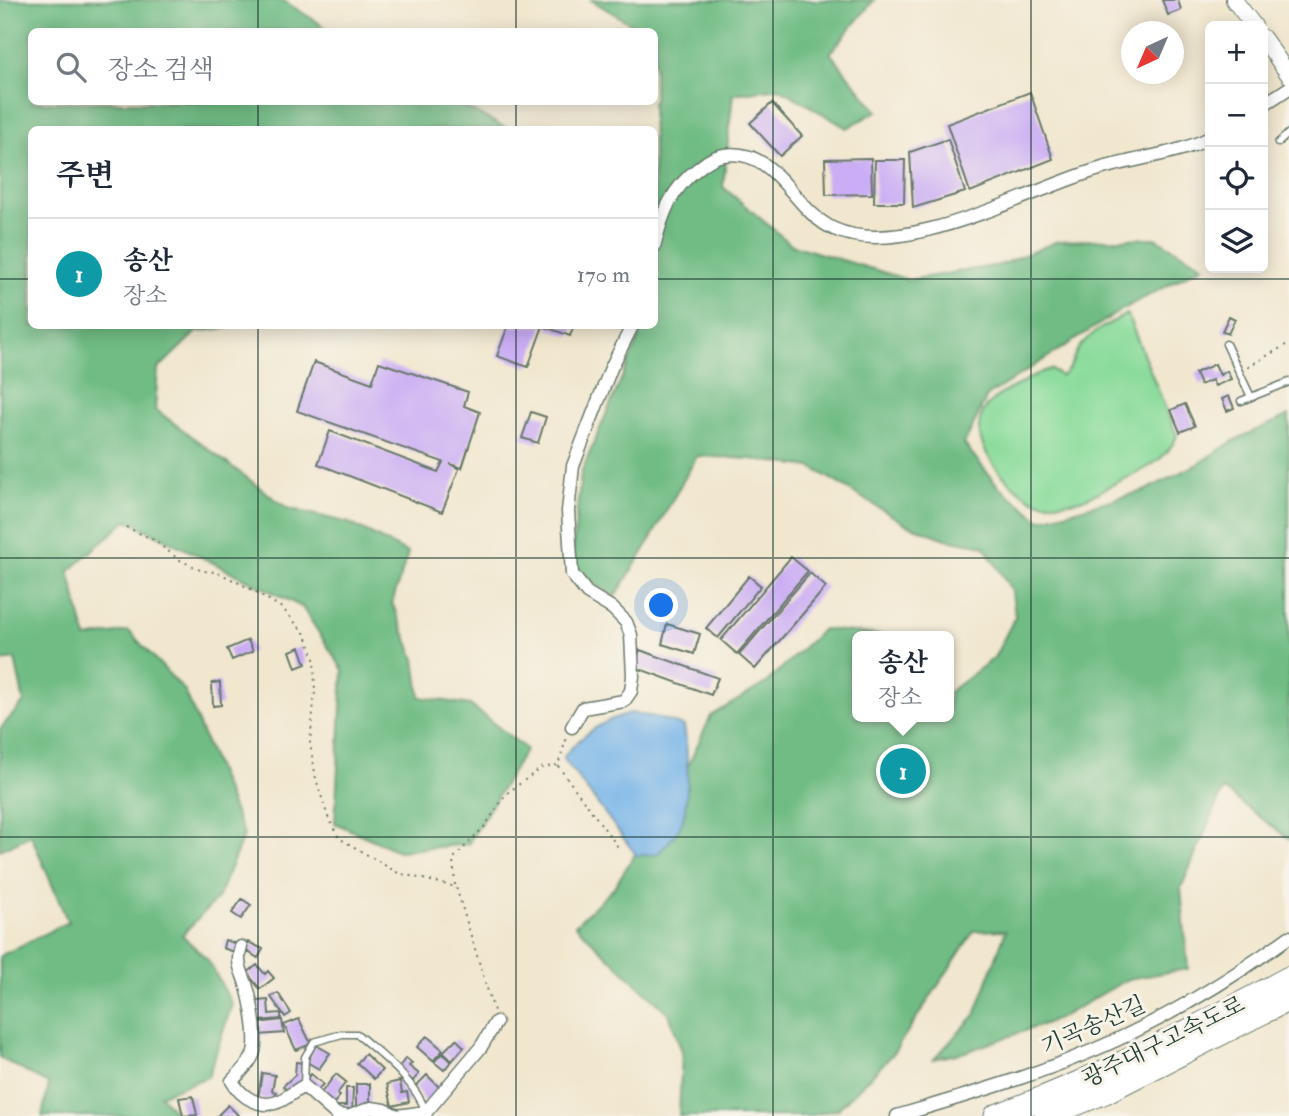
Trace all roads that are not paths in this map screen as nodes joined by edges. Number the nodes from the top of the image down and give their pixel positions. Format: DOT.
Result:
graph roads {
  1 [pos="1234,0"];
  2 [pos="1250,21"];
  3 [pos="1268,45"];
  4 [pos="1289,75"];
  5 [pos="1289,88"];
  6 [pos="1268,102"];
  7 [pos="1289,133"];
  8 [pos="1205,140"];
  9 [pos="1278,143"];
  10 [pos="658,230"];
  11 [pos="630,329"];
  12 [pos="1226,344"];
  13 [pos="1289,383"];
  14 [pos="1251,397"];
  15 [pos="1241,401"];
  16 [pos="572,727"];
  17 [pos="1289,937"];
  18 [pos="240,947"];
  19 [pos="1289,978"];
  20 [pos="1289,999"];
  21 [pos="496,1022"];
  22 [pos="304,1086"];
  23 [pos="426,1114"];
  24 [pos="347,1116"];
  25 [pos="897,1116"];
  26 [pos="996,1116"];
  27 [pos="1046,1116"];
  1 -- 2 [label="street"];
  3 -- 4 [label="street"];
  5 -- 6 [label="street"];
  7 -- 9 [label="lane"];
  8 -- 10 [label="street"];
  11 -- 16 [label="street"];
  12 -- 14 [label="lane"];
  13 -- 14 [label="lane"];
  14 -- 15 [label="lane"];
  17 -- 25 [label="street, 기곡송산길"];
  18 -- 22 [label="street"];
  19 -- 26 [label="highway, 광주대구고속도로"];
  20 -- 27 [label="highway, 광주대구고속도로"];
  21 -- 23 [label="street"];
  22 -- 23 [label="lane"];
  22 -- 24 [label="street"];
  23 -- 24 [label="street"];
}
